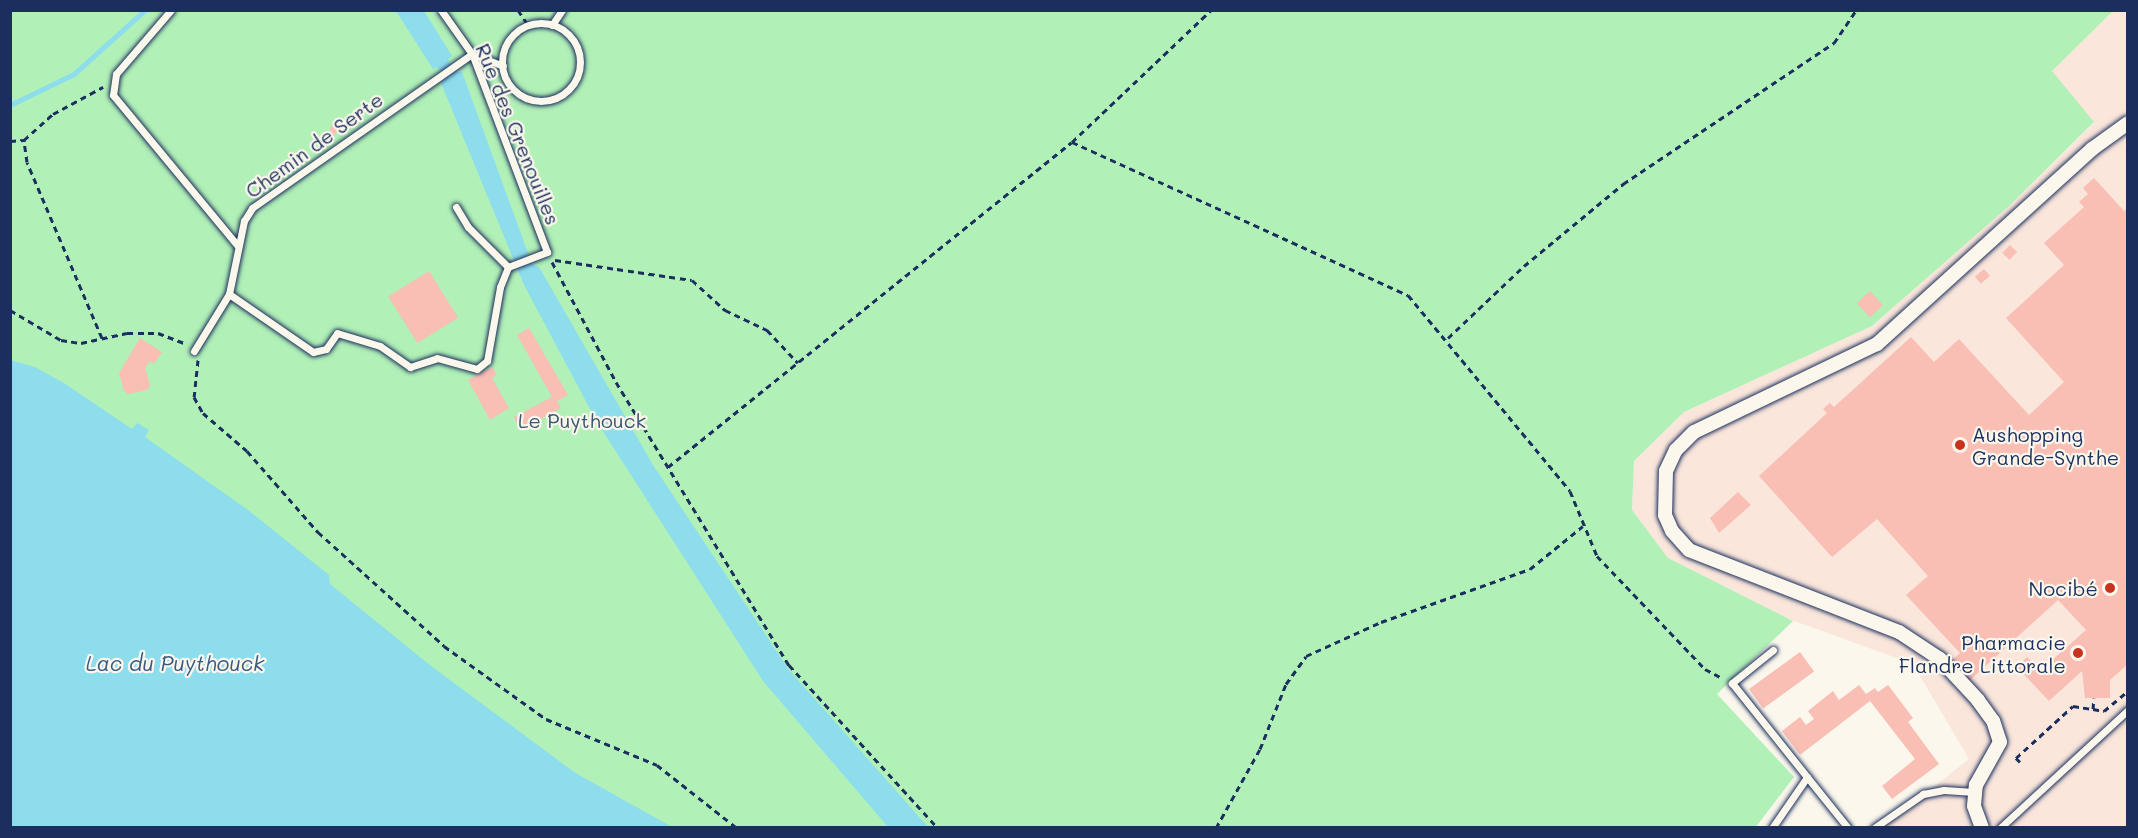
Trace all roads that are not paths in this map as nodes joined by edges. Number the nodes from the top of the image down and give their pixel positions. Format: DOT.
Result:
graph roads {
  1 [pos="171,10"];
  2 [pos="441,10"];
  3 [pos="562,10"];
  4 [pos="552,25"];
  5 [pos="472,54"];
  6 [pos="503,66"];
  7 [pos="2127,123"];
  8 [pos="456,207"];
  9 [pos="237,245"];
  10 [pos="509,266"];
  11 [pos="229,294"];
  12 [pos="194,351"];
  13 [pos="1773,650"];
  14 [pos="2127,710"];
  15 [pos="1807,777"];
  16 [pos="1974,792"];
  17 [pos="1772,828"];
  18 [pos="1848,828"];
  19 [pos="1874,828"];
  20 [pos="1982,828"];
  21 [pos="2000,828"];
  1 -- 9 [label="lane"];
  2 -- 5 [label="lane, Rue des Grenouilles"];
  3 -- 4 [label="lane"];
  4 -- 6 [label="lane"];
  4 -- 6 [label="lane"];
  5 -- 6 [label="lane"];
  5 -- 9 [label="lane, Chemin de Serte"];
  5 -- 10 [label="lane, Rue des Grenouilles"];
  7 -- 16 [label="street"];
  8 -- 10 [label="lane"];
  9 -- 11 [label="lane, Chemin de Serte"];
  10 -- 11 [label="lane"];
  11 -- 12 [label="lane, Chemin de Serte"];
  13 -- 15 [label="lane"];
  14 -- 21 [label="lane"];
  15 -- 17 [label="lane"];
  15 -- 18 [label="lane"];
  16 -- 19 [label="lane"];
  16 -- 20 [label="street"];
}
